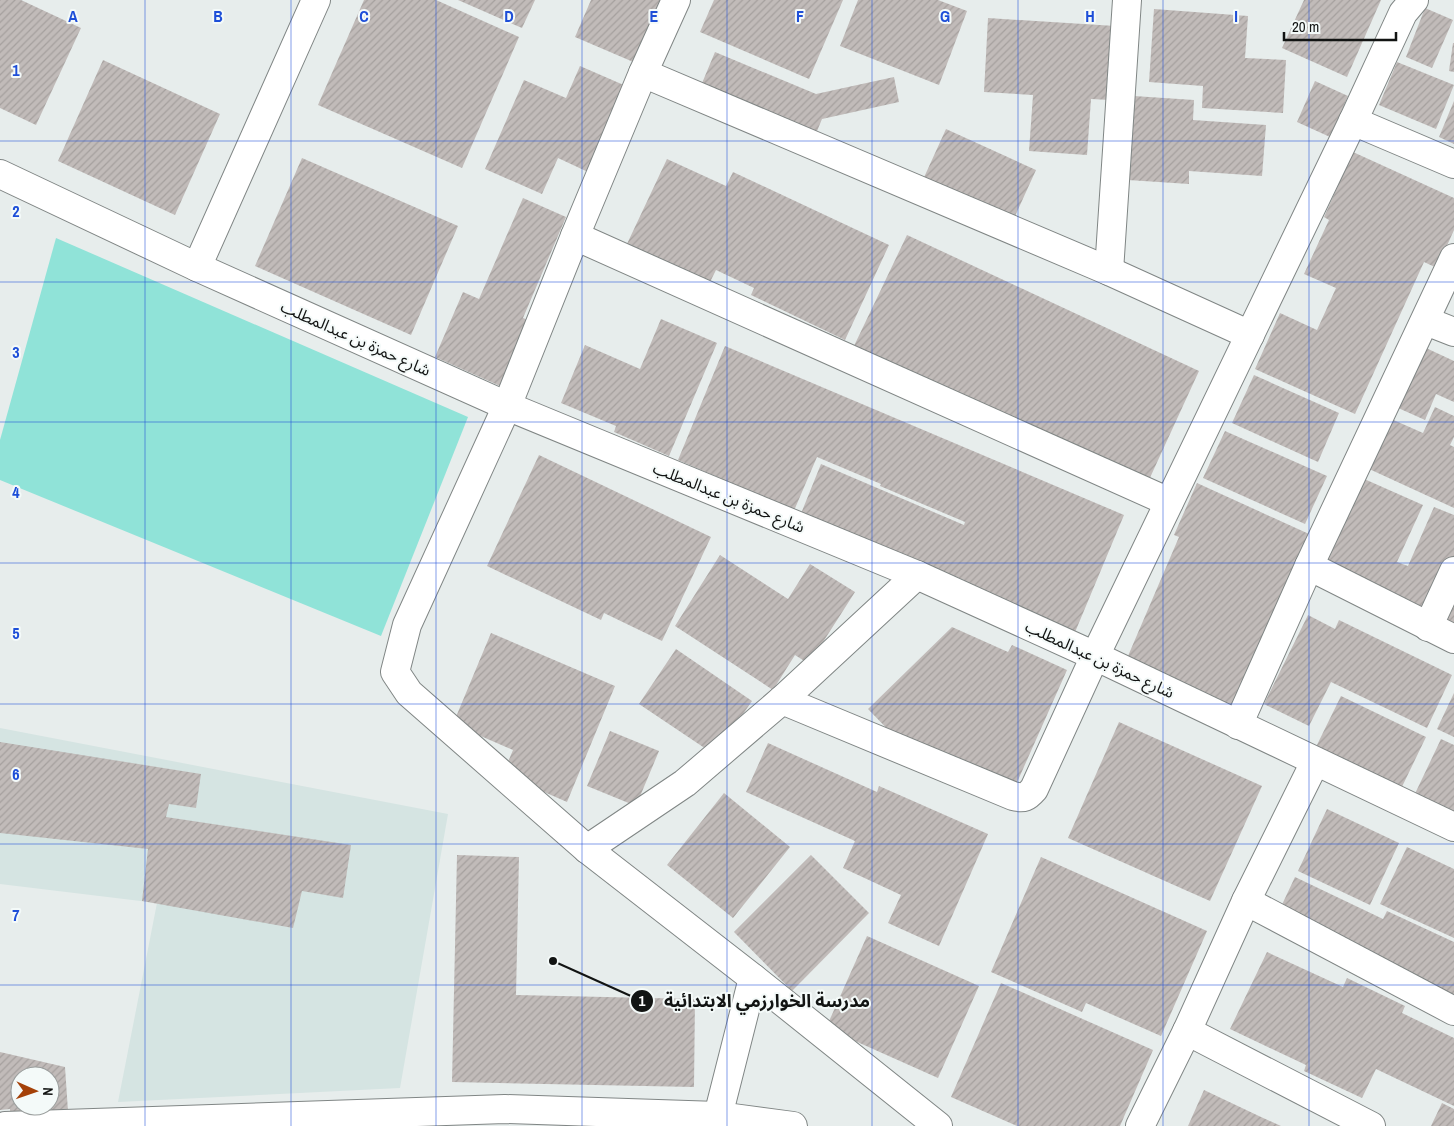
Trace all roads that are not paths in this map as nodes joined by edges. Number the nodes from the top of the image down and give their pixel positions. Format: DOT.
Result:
graph roads {
  1 [pos="316,0"];
  2 [pos="676,0"];
  3 [pos="1127,0"];
  4 [pos="1414,0"];
  5 [pos="643,73"];
  6 [pos="1353,121"];
  7 [pos="1454,164"];
  8 [pos="0,174"];
  9 [pos="575,236"];
  10 [pos="1454,258"];
  11 [pos="197,267"];
  12 [pos="1109,271"];
  13 [pos="1426,321"];
  14 [pos="1454,332"];
  15 [pos="1250,335"];
  16 [pos="507,406"];
  17 [pos="1169,502"];
  18 [pos="1309,566"];
  19 [pos="1454,572"];
  20 [pos="917,575"];
  21 [pos="1428,627"];
  22 [pos="1454,639"];
  23 [pos="1095,656"];
  24 [pos="782,700"];
  25 [pos="1238,725"];
  26 [pos="1315,762"];
  27 [pos="1454,827"];
  28 [pos="587,849"];
  29 [pos="1246,901"];
  30 [pos="753,978"];
  31 [pos="1454,1011"];
  32 [pos="1187,1031"];
  33 [pos="718,1116"];
  34 [pos="5,1126"];
  35 [pos="793,1126"];
  36 [pos="938,1126"];
  37 [pos="1140,1126"];
  38 [pos="1371,1126"];
  1 -- 11 [label="street"];
  2 -- 5 [label="street"];
  3 -- 12 [label="street"];
  4 -- 6 [label="street"];
  5 -- 9 [label="street"];
  5 -- 12 [label="street"];
  6 -- 7 [label="street"];
  6 -- 15 [label="street"];
  8 -- 11 [label="street, شارع حمزة بن عبدالمطلب"];
  9 -- 16 [label="street"];
  9 -- 17 [label="street"];
  10 -- 13 [label="street"];
  11 -- 16 [label="street, شارع حمزة بن عبدالمطلب"];
  12 -- 15 [label="street"];
  13 -- 14 [label="street"];
  13 -- 18 [label="street"];
  15 -- 17 [label="street"];
  16 -- 20 [label="street, شارع حمزة بن عبدالمطلب"];
  16 -- 28 [label="street"];
  17 -- 23 [label="street"];
  18 -- 21 [label="street"];
  18 -- 25 [label="street"];
  19 -- 21 [label="street"];
  20 -- 23 [label="street, شارع حمزة بن عبدالمطلب"];
  20 -- 24 [label="street"];
  21 -- 22 [label="street"];
  23 -- 24 [label="street"];
  23 -- 25 [label="street, شارع حمزة بن عبدالمطلب"];
  24 -- 28 [label="street"];
  25 -- 26 [label="street, شارع حمزة بن عبدالمطلب"];
  26 -- 27 [label="street, شارع حمزة بن عبدالمطلب"];
  26 -- 29 [label="street"];
  28 -- 30 [label="street"];
  29 -- 31 [label="street"];
  29 -- 32 [label="street"];
  30 -- 33 [label="street"];
  30 -- 36 [label="street"];
  32 -- 37 [label="street"];
  32 -- 38 [label="street"];
  33 -- 34 [label="street"];
  33 -- 35 [label="street"];
}
